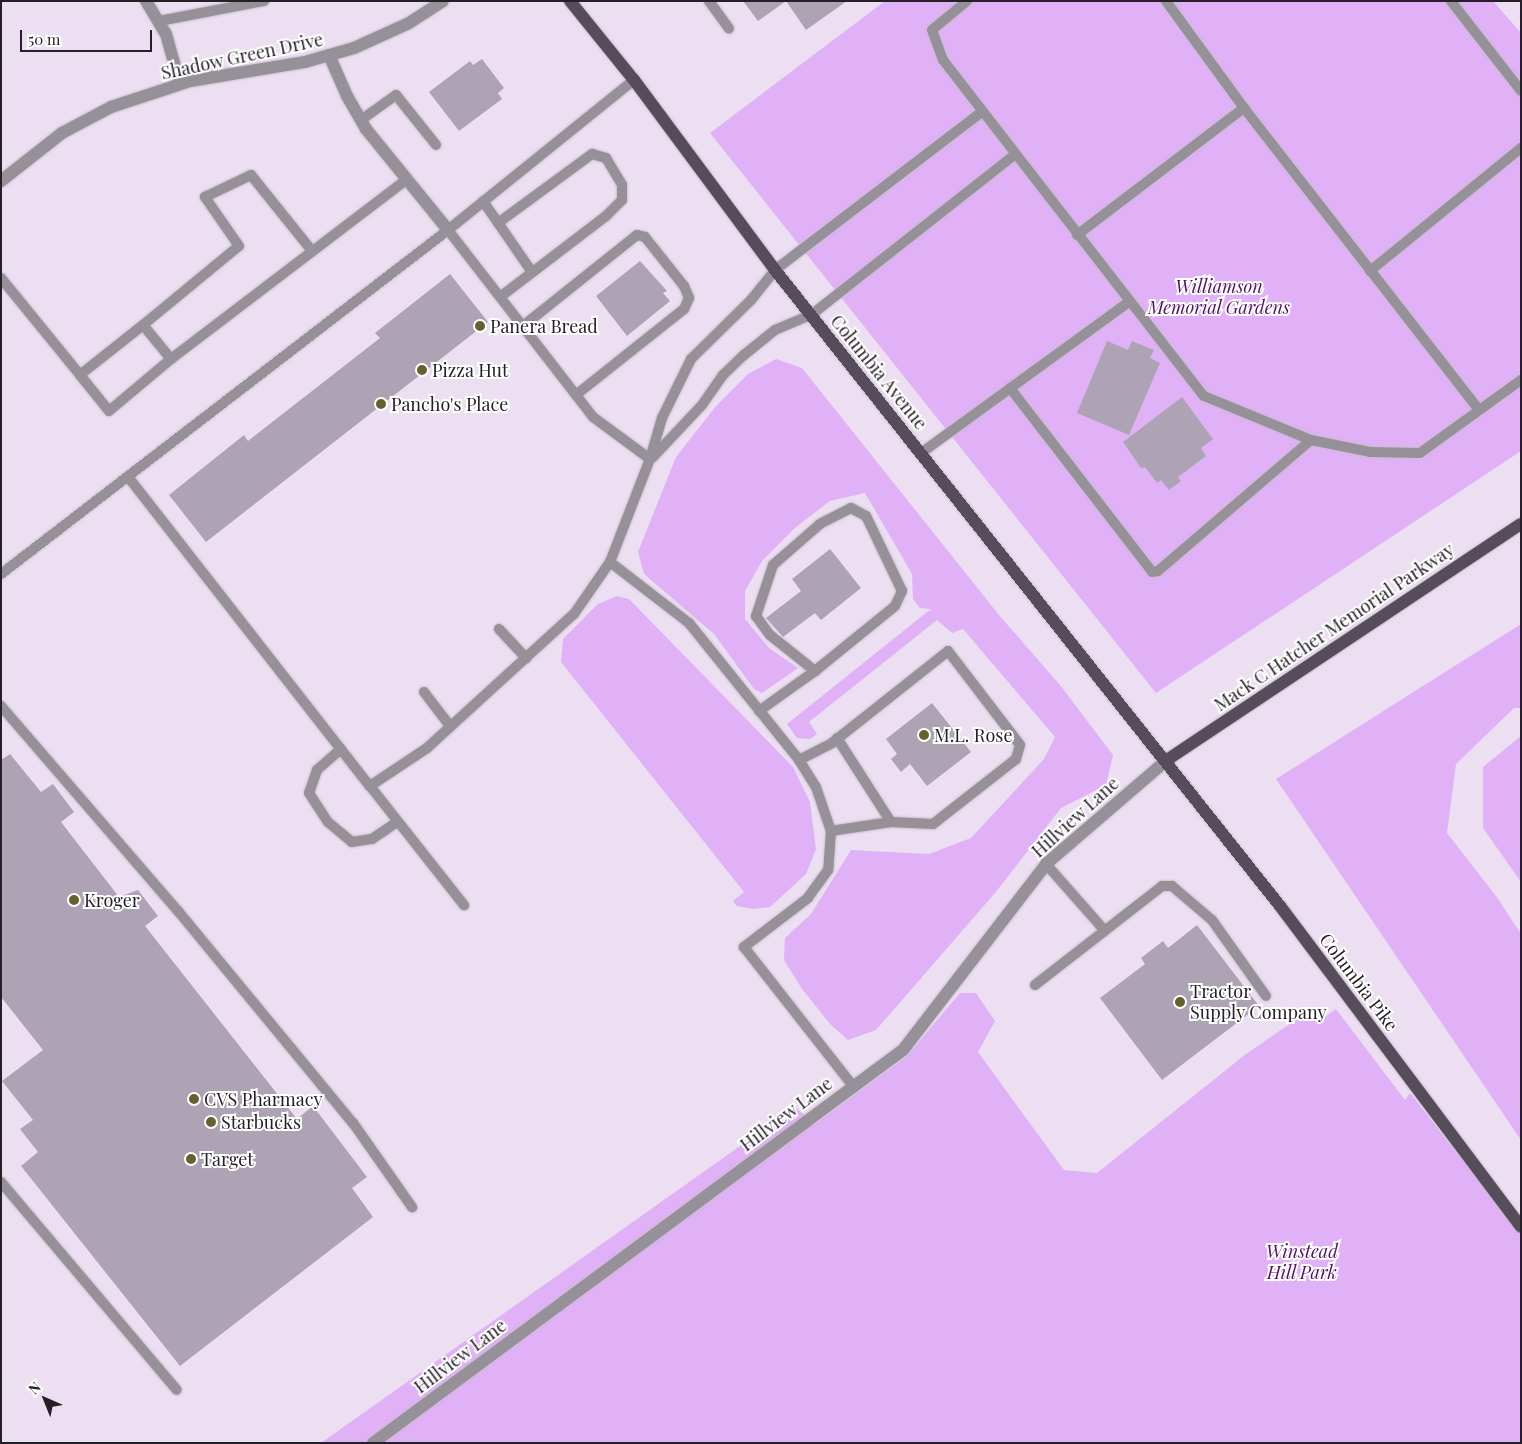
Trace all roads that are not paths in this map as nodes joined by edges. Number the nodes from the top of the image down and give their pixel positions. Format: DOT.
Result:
graph roads {
  1 [pos="264,1"];
  2 [pos="443,1"];
  3 [pos="570,1"];
  4 [pos="709,1"];
  5 [pos="967,1"];
  6 [pos="1451,1"];
  7 [pos="149,2"];
  8 [pos="1168,2"];
  9 [pos="160,21"];
  10 [pos="729,30"];
  11 [pos="329,55"];
  12 [pos="634,80"];
  13 [pos="180,84"];
  14 [pos="1521,91"];
  15 [pos="1244,108"];
  16 [pos="982,112"];
  17 [pos="361,120"];
  18 [pos="436,146"];
  19 [pos="1521,148"];
  20 [pos="1014,155"];
  21 [pos="406,179"];
  22 [pos="1,181"];
  23 [pos="483,201"];
  24 [pos="498,223"];
  25 [pos="448,230"];
  26 [pos="1077,235"];
  27 [pos="312,251"];
  28 [pos="775,270"];
  29 [pos="1370,270"];
  30 [pos="532,272"];
  31 [pos="1,278"];
  32 [pos="500,297"];
  33 [pos="1130,302"];
  34 [pos="811,314"];
  35 [pos="142,325"];
  36 [pos="523,326"];
  37 [pos="171,359"];
  38 [pos="80,375"];
  39 [pos="1521,380"];
  40 [pos="1010,388"];
  41 [pos="576,395"];
  42 [pos="1478,409"];
  43 [pos="1311,440"];
  44 [pos="921,453"];
  45 [pos="650,460"];
  46 [pos="130,478"];
  47 [pos="1521,524"];
  48 [pos="610,562"];
  49 [pos="1,574"];
  50 [pos="499,629"];
  51 [pos="526,658"];
  52 [pos="815,671"];
  53 [pos="424,692"];
  54 [pos="1,706"];
  55 [pos="759,711"];
  56 [pos="450,726"];
  57 [pos="837,738"];
  58 [pos="341,749"];
  59 [pos="798,760"];
  60 [pos="1167,760"];
  61 [pos="370,786"];
  62 [pos="398,822"];
  63 [pos="891,822"];
  64 [pos="831,831"];
  65 [pos="1046,864"];
  66 [pos="464,905"];
  67 [pos="1105,931"];
  68 [pos="1035,985"];
  69 [pos="1266,996"];
  70 [pos="853,1086"];
  71 [pos="1,1182"];
  72 [pos="412,1207"];
  73 [pos="1521,1227"];
  74 [pos="177,1390"];
  75 [pos="373,1443"];
  1 -- 9 [label="lane"];
  2 -- 11 [label="street, Shadow Green Drive"];
  3 -- 12 [label="main road, Columbia Avenue"];
  4 -- 10 [label="lane"];
  5 -- 16 [label="lane"];
  6 -- 14 [label="lane"];
  7 -- 9 [label="street"];
  8 -- 15 [label="lane"];
  9 -- 13 [label="street"];
  11 -- 13 [label="street, Shadow Green Drive"];
  11 -- 17 [label="street"];
  12 -- 23 [label="lane"];
  12 -- 28 [label="main road, Columbia Avenue"];
  13 -- 22 [label="street, Shadow Green Drive"];
  15 -- 26 [label="lane"];
  15 -- 29 [label="lane"];
  16 -- 20 [label="lane"];
  16 -- 28 [label="lane"];
  17 -- 18 [label="lane"];
  17 -- 21 [label="street"];
  19 -- 29 [label="lane"];
  20 -- 26 [label="lane"];
  20 -- 34 [label="lane"];
  21 -- 25 [label="street"];
  21 -- 27 [label="lane"];
  23 -- 24 [label="lane"];
  23 -- 25 [label="lane"];
  24 -- 30 [label="lane"];
  24 -- 30 [label="lane"];
  25 -- 32 [label="lane"];
  25 -- 46 [label="lane"];
  26 -- 33 [label="lane"];
  27 -- 35 [label="lane"];
  27 -- 37 [label="lane"];
  28 -- 34 [label="main road, Columbia Avenue"];
  28 -- 45 [label="lane"];
  29 -- 42 [label="lane"];
  30 -- 32 [label="lane"];
  31 -- 38 [label="lane"];
  32 -- 36 [label="lane"];
  33 -- 40 [label="lane"];
  33 -- 43 [label="lane"];
  34 -- 44 [label="main road, Columbia Avenue"];
  34 -- 45 [label="lane"];
  35 -- 37 [label="lane"];
  35 -- 38 [label="lane"];
  36 -- 41 [label="lane"];
  36 -- 41 [label="lane"];
  37 -- 38 [label="lane"];
  39 -- 42 [label="lane"];
  40 -- 43 [label="lane"];
  40 -- 44 [label="lane"];
  41 -- 45 [label="lane"];
  42 -- 43 [label="lane"];
  44 -- 60 [label="main road, Columbia Avenue"];
  45 -- 48 [label="lane"];
  46 -- 49 [label="lane"];
  46 -- 58 [label="lane"];
  47 -- 60 [label="main road, Mack C Hatcher Memorial Parkway"];
  48 -- 51 [label="lane"];
  48 -- 55 [label="lane"];
  50 -- 51 [label="lane"];
  51 -- 56 [label="lane"];
  52 -- 52 [label="lane"];
  52 -- 55 [label="lane"];
  53 -- 56 [label="lane"];
  54 -- 72 [label="lane"];
  55 -- 59 [label="lane"];
  56 -- 61 [label="lane"];
  57 -- 59 [label="lane"];
  57 -- 63 [label="lane"];
  57 -- 63 [label="lane"];
  58 -- 61 [label="lane"];
  58 -- 62 [label="lane"];
  59 -- 64 [label="lane"];
  60 -- 65 [label="street, Hillview Lane"];
  60 -- 73 [label="main road, Columbia Pike"];
  61 -- 62 [label="lane"];
  62 -- 66 [label="lane"];
  63 -- 64 [label="lane"];
  64 -- 70 [label="lane"];
  65 -- 67 [label="lane"];
  65 -- 70 [label="street, Hillview Lane"];
  67 -- 68 [label="lane"];
  67 -- 69 [label="lane"];
  70 -- 75 [label="street, Hillview Lane"];
  71 -- 74 [label="lane"];
}
